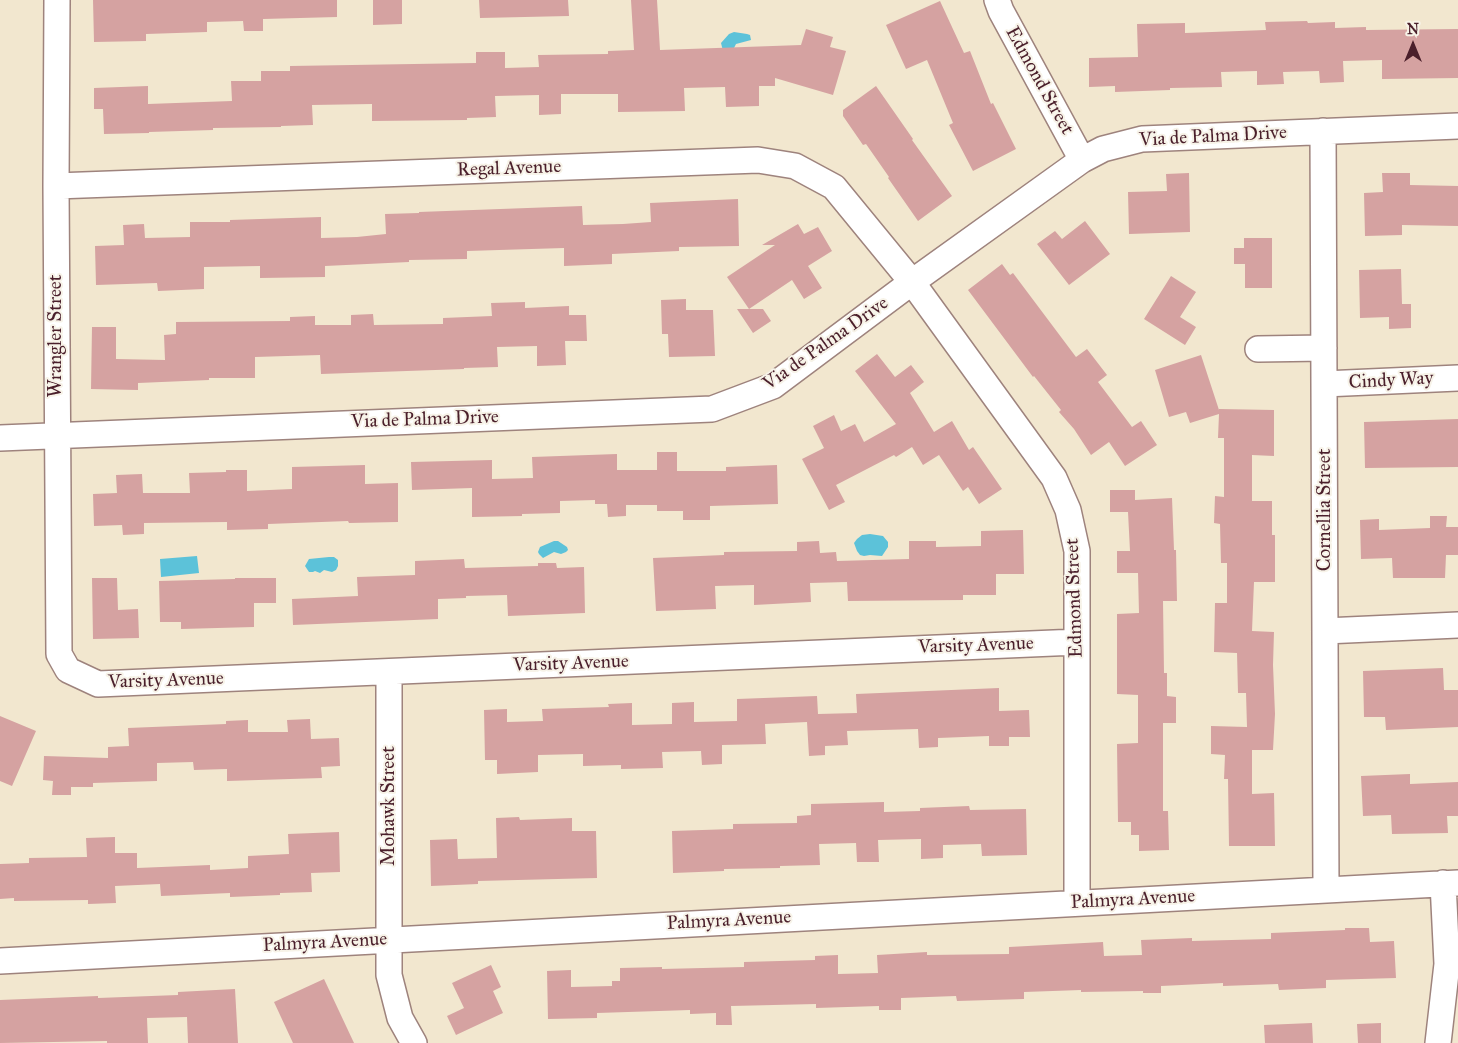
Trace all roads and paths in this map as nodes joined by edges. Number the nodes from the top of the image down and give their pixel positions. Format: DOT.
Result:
graph roads {
  1 [pos="57,0"];
  2 [pos="997,0"];
  3 [pos="1458,126"];
  4 [pos="1324,131"];
  5 [pos="1082,160"];
  6 [pos="56,186"];
  7 [pos="912,282"];
  8 [pos="1324,348"];
  9 [pos="1258,349"];
  10 [pos="1458,378"];
  11 [pos="1324,384"];
  12 [pos="57,436"];
  13 [pos="0,438"];
  14 [pos="1458,625"];
  15 [pos="1325,631"];
  16 [pos="1077,642"];
  17 [pos="68,670"];
  18 [pos="389,672"];
  19 [pos="1450,883"];
  20 [pos="1326,890"];
  21 [pos="1077,903"];
  22 [pos="389,940"];
  23 [pos="0,961"];
  24 [pos="414,1043"];
  25 [pos="1438,1043"];
  1 -- 6 [label="street, Wrangler Street"];
  2 -- 5 [label="street, Edmond Street"];
  3 -- 4 [label="street, Via de Palma Drive"];
  4 -- 5 [label="street, Via de Palma Drive"];
  4 -- 8 [label="street, Cornellia Street"];
  5 -- 7 [label="street, Via de Palma Drive"];
  6 -- 7 [label="street, Regal Avenue"];
  6 -- 12 [label="street, Wrangler Street"];
  7 -- 12 [label="street, Via de Palma Drive"];
  7 -- 16 [label="street, Edmond Street"];
  8 -- 9 [label="street"];
  8 -- 11 [label="street, Cornellia Street"];
  10 -- 11 [label="street, Cindy Way"];
  11 -- 15 [label="street, Cornellia Street"];
  12 -- 13 [label="street, Via de Palma Drive"];
  12 -- 17 [label="street, Wrangler Street"];
  14 -- 15 [label="street"];
  15 -- 20 [label="street, Cornellia Street"];
  16 -- 18 [label="street, Varsity Avenue"];
  16 -- 21 [label="street, Edmond Street"];
  17 -- 18 [label="street, Varsity Avenue"];
  18 -- 22 [label="street, Mohawk Street"];
  19 -- 20 [label="street, Palmyra Avenue"];
  19 -- 25 [label="street"];
  20 -- 21 [label="street, Palmyra Avenue"];
  21 -- 22 [label="street, Palmyra Avenue"];
  22 -- 23 [label="street, Palmyra Avenue"];
  22 -- 24 [label="street, Mohawk Street"];
}
